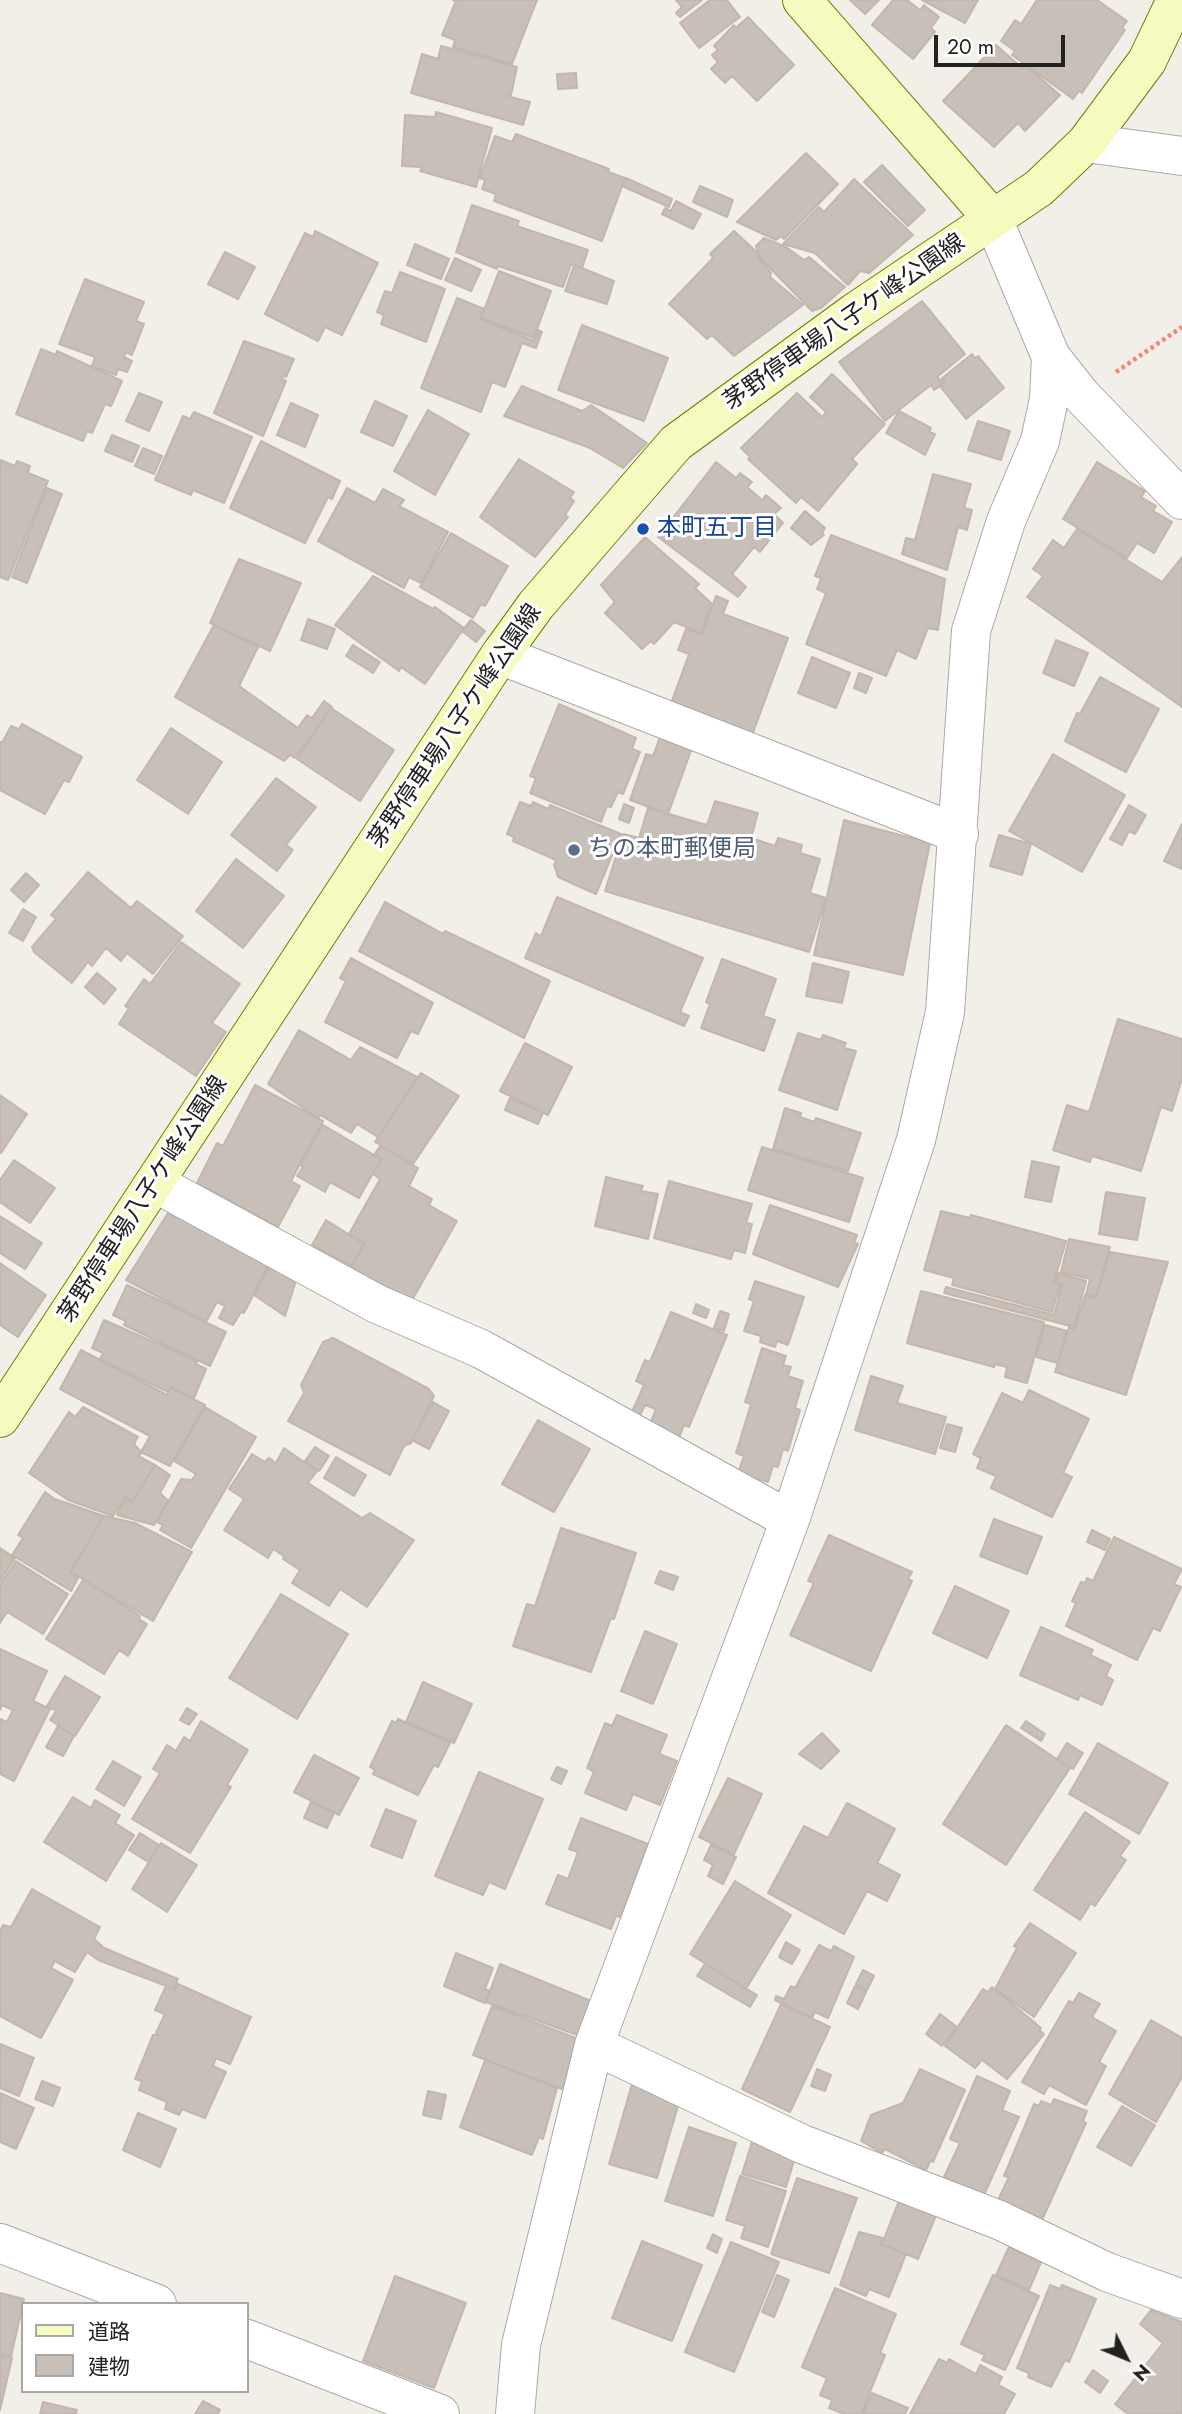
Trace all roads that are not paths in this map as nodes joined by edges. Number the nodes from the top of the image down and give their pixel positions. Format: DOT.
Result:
graph roads {
  1 [pos="802,0"];
  2 [pos="1176,0"];
  3 [pos="1086,143"];
  4 [pos="1182,156"];
  5 [pos="993,219"];
  6 [pos="1051,357"];
  7 [pos="1182,499"];
  8 [pos="500,655"];
  9 [pos="958,834"];
  10 [pos="155,1183"];
  11 [pos="0,1418"];
  12 [pos="790,1520"];
  13 [pos="594,2045"];
  14 [pos="0,2243"];
  15 [pos="1182,2299"];
  16 [pos="152,2302"];
  17 [pos="248,2339"];
  18 [pos="440,2414"];
  19 [pos="515,2414"];
  1 -- 5 [label="main road"];
  2 -- 3 [label="main road, 茅野停車場八子ケ峰公園線"];
  3 -- 4 [label="street"];
  3 -- 5 [label="main road, 茅野停車場八子ケ峰公園線"];
  5 -- 6 [label="street"];
  5 -- 8 [label="main road, 茅野停車場八子ケ峰公園線"];
  6 -- 7 [label="street"];
  6 -- 9 [label="street"];
  8 -- 9 [label="street"];
  8 -- 10 [label="main road, 茅野停車場八子ケ峰公園線"];
  9 -- 12 [label="street"];
  10 -- 11 [label="main road, 茅野停車場八子ケ峰公園線"];
  10 -- 12 [label="street"];
  12 -- 13 [label="street"];
  13 -- 15 [label="street"];
  13 -- 19 [label="street"];
  14 -- 16 [label="street"];
  17 -- 18 [label="street"];
}
